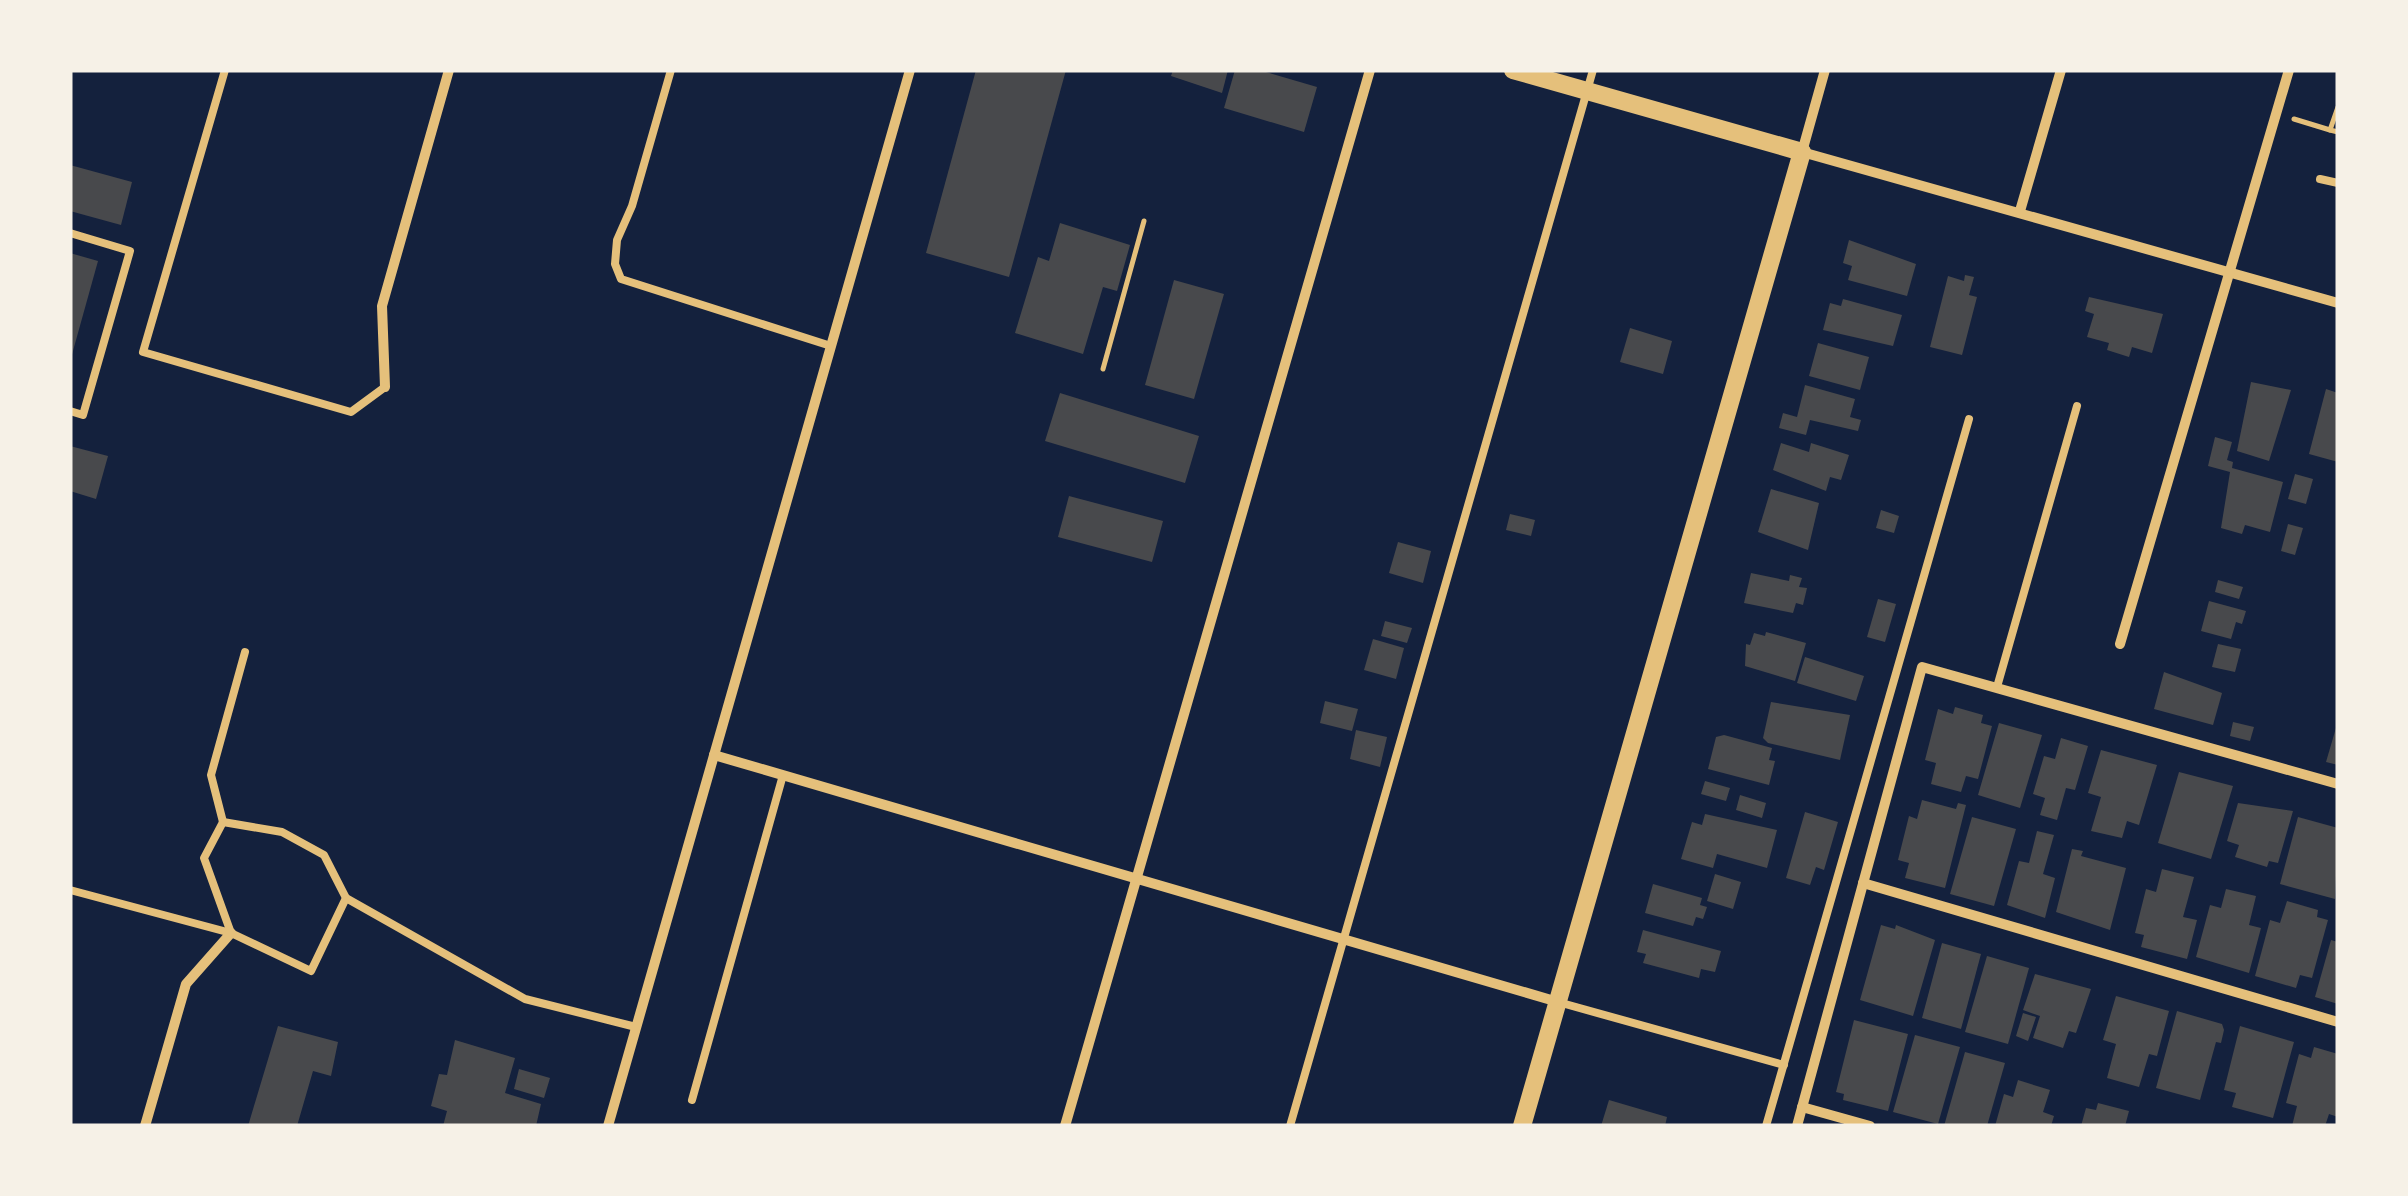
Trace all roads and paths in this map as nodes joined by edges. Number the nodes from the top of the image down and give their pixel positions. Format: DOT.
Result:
graph roads {
  1 [pos="225,70"];
  2 [pos="449,70"];
  3 [pos="671,70"];
  4 [pos="910,70"];
  5 [pos="1370,70"];
  6 [pos="1513,70"];
  7 [pos="1592,70"];
  8 [pos="1825,70"];
  9 [pos="2061,70"];
  10 [pos="2289,70"];
  11 [pos="1586,91"];
  12 [pos="2338,107"];
  13 [pos="2276,114"];
  14 [pos="2330,130"];
  15 [pos="2338,132"];
  16 [pos="1802,152"];
  17 [pos="2320,179"];
  18 [pos="2338,184"];
  19 [pos="2020,211"];
  20 [pos="1144,221"];
  21 [pos="70,234"];
  22 [pos="2231,272"];
  23 [pos="2338,303"];
  24 [pos="831,346"];
  25 [pos="1103,369"];
  26 [pos="385,387"];
  27 [pos="2078,406"];
  28 [pos="70,411"];
  29 [pos="1969,419"];
  30 [pos="2120,644"];
  31 [pos="245,652"];
  32 [pos="1997,687"];
  33 [pos="714,755"];
  34 [pos="783,775"];
  35 [pos="2338,784"];
  36 [pos="223,822"];
  37 [pos="1135,878"];
  38 [pos="1863,884"];
  39 [pos="70,890"];
  40 [pos="346,898"];
  41 [pos="231,933"];
  42 [pos="1344,940"];
  43 [pos="1558,1002"];
  44 [pos="2338,1022"];
  45 [pos="636,1027"];
  46 [pos="1784,1065"];
  47 [pos="692,1100"];
  48 [pos="1802,1107"];
  49 [pos="145,1126"];
  50 [pos="608,1126"];
  51 [pos="1066,1126"];
  52 [pos="1290,1126"];
  53 [pos="1522,1126"];
  54 [pos="1766,1126"];
  55 [pos="1797,1126"];
  56 [pos="1870,1126"];
  1 -- 26 [label="lane"];
  2 -- 26 [label="street"];
  3 -- 24 [label="lane"];
  4 -- 24 [label="street"];
  5 -- 37 [label="street"];
  6 -- 11 [label="street"];
  7 -- 11 [label="lane"];
  8 -- 16 [label="street"];
  9 -- 19 [label="street"];
  10 -- 13 [label="street"];
  11 -- 16 [label="street"];
  11 -- 42 [label="lane"];
  12 -- 14 [label="path"];
  13 -- 14 [label="path"];
  13 -- 22 [label="street"];
  14 -- 15 [label="path"];
  16 -- 19 [label="street"];
  16 -- 43 [label="street"];
  17 -- 18 [label="lane"];
  19 -- 22 [label="street"];
  20 -- 25 [label="path"];
  21 -- 28 [label="lane"];
  22 -- 23 [label="street"];
  22 -- 30 [label="street"];
  24 -- 33 [label="street"];
  27 -- 32 [label="lane"];
  29 -- 46 [label="lane"];
  31 -- 36 [label="lane"];
  32 -- 35 [label="street"];
  32 -- 38 [label="street"];
  33 -- 34 [label="street"];
  33 -- 45 [label="street"];
  34 -- 37 [label="street"];
  34 -- 47 [label="lane"];
  36 -- 40 [label="lane"];
  36 -- 41 [label="lane"];
  37 -- 42 [label="street"];
  37 -- 51 [label="street"];
  38 -- 44 [label="street"];
  38 -- 48 [label="street"];
  39 -- 41 [label="lane"];
  40 -- 41 [label="lane"];
  40 -- 45 [label="lane"];
  41 -- 49 [label="street"];
  42 -- 43 [label="street"];
  42 -- 52 [label="lane"];
  43 -- 46 [label="lane"];
  43 -- 53 [label="street"];
  45 -- 50 [label="street"];
  46 -- 54 [label="lane"];
  48 -- 55 [label="street"];
  48 -- 56 [label="street"];
}
